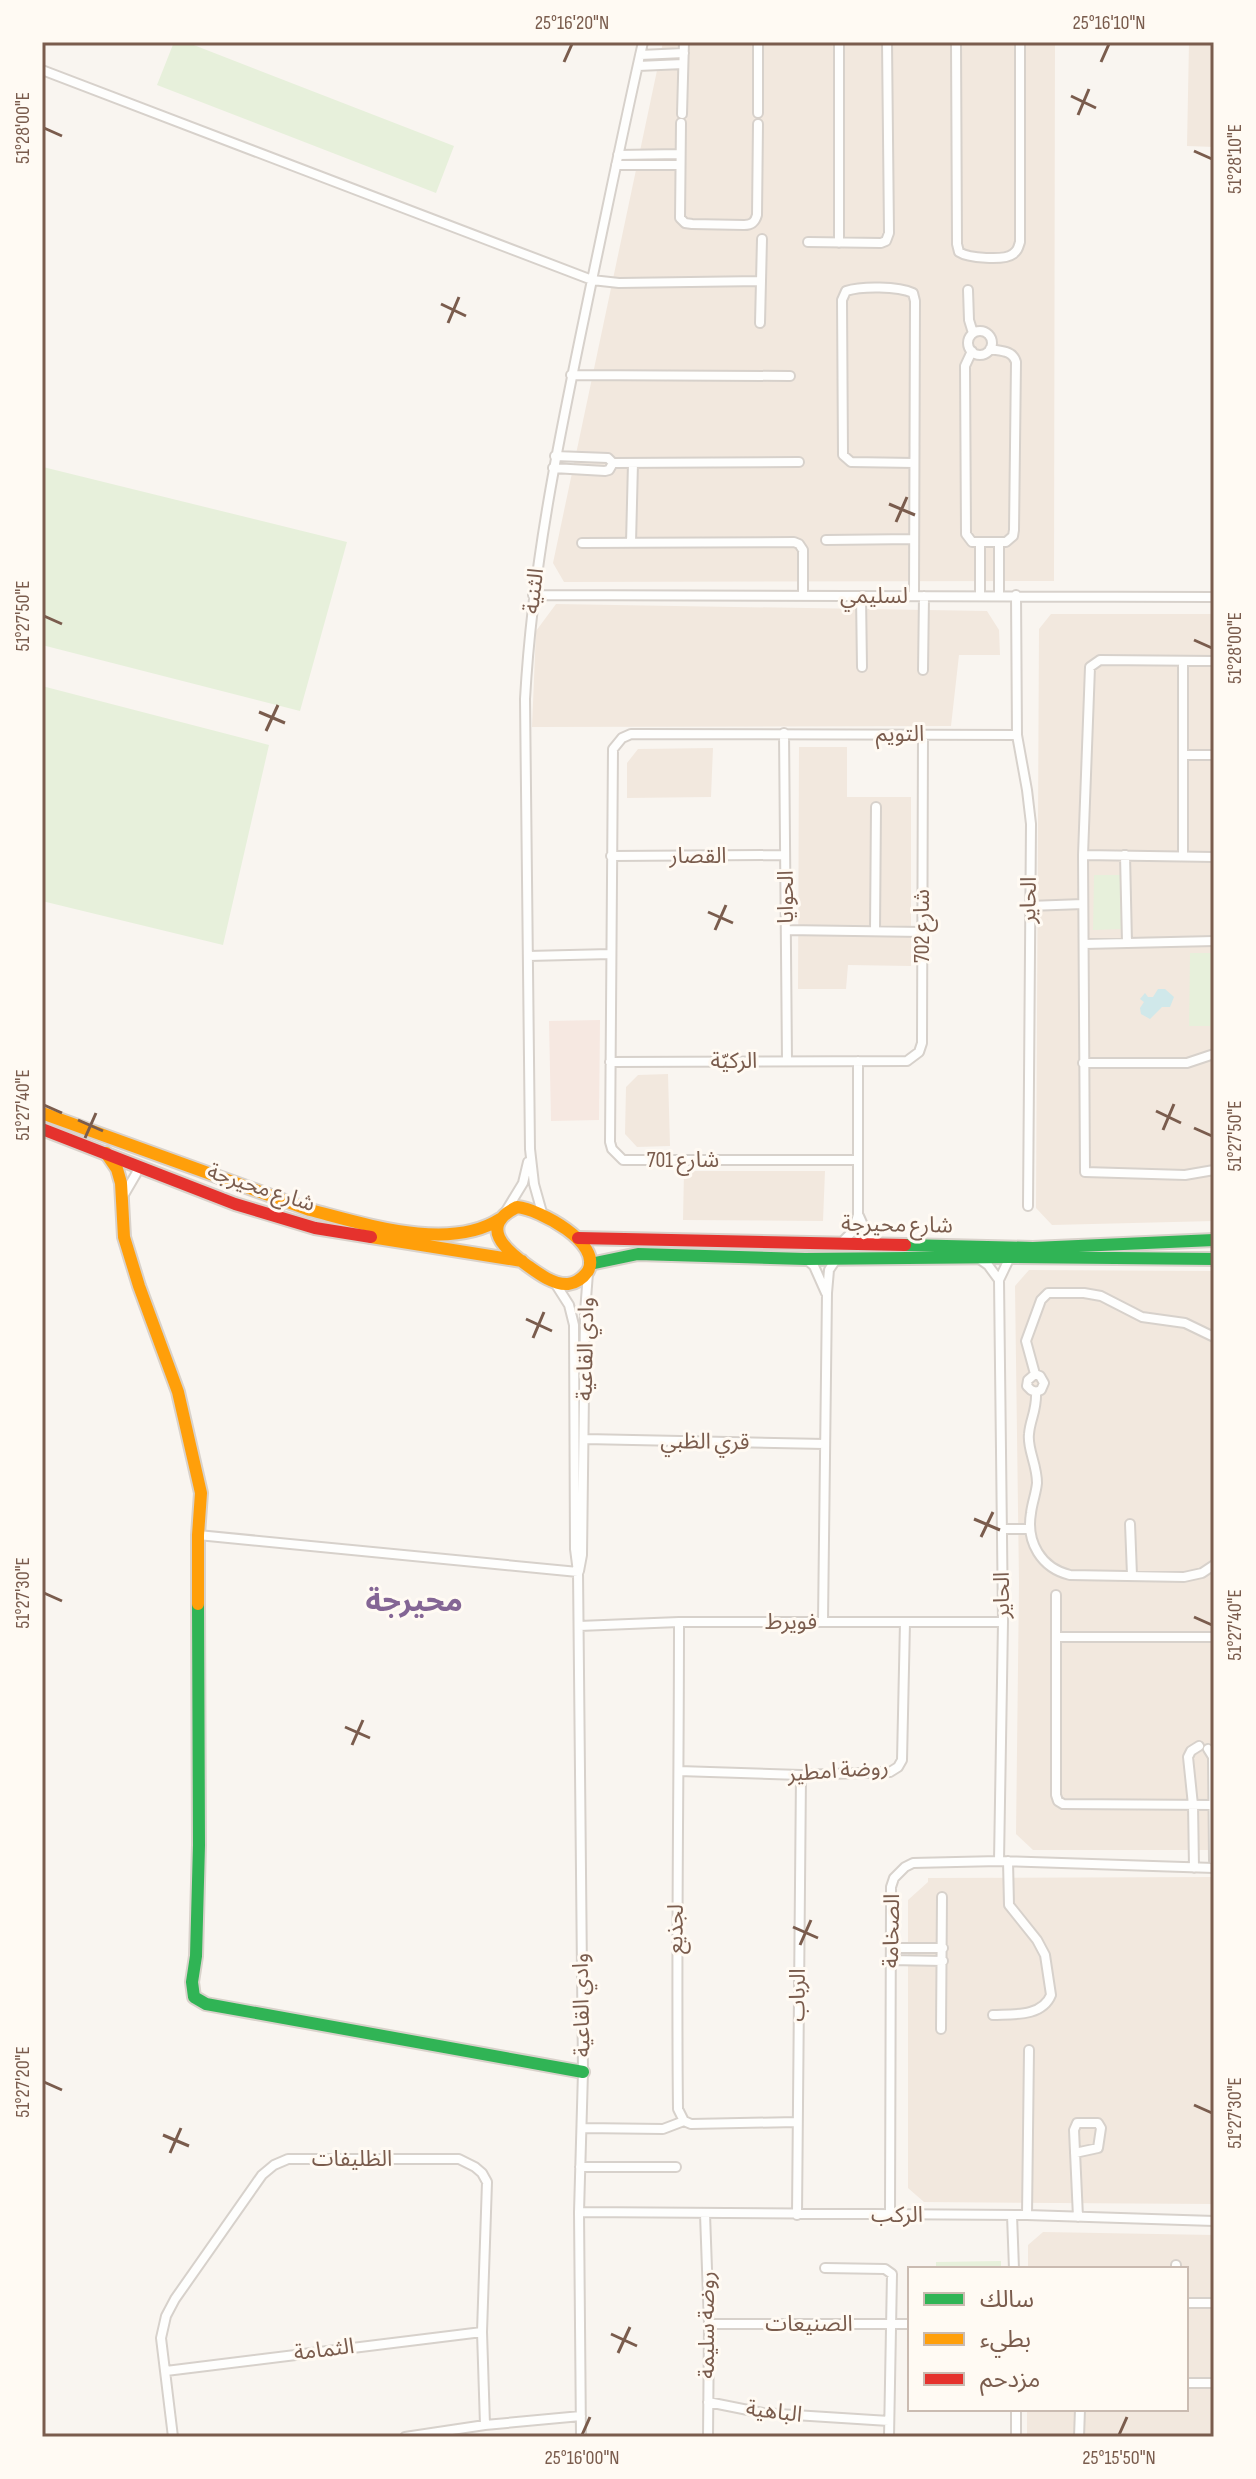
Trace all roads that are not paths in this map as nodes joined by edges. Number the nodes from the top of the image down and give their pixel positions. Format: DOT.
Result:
graph roads {
  1 [pos="643,42"];
  2 [pos="684,42"];
  3 [pos="758,42"];
  4 [pos="839,42"];
  5 [pos="887,42"];
  6 [pos="956,42"];
  7 [pos="1020,42"];
  8 [pos="684,53"];
  9 [pos="640,55"];
  10 [pos="683,64"];
  11 [pos="638,66"];
  12 [pos="42,70"];
  13 [pos="758,113"];
  14 [pos="758,124"];
  15 [pos="680,154"];
  16 [pos="618,155"];
  17 [pos="616,165"];
  18 [pos="680,165"];
  19 [pos="762,239"];
  20 [pos="808,242"];
  21 [pos="839,243"];
  22 [pos="592,280"];
  23 [pos="761,281"];
  24 [pos="968,290"];
  25 [pos="760,323"];
  26 [pos="973,333"];
  27 [pos="990,349"];
  28 [pos="972,351"];
  29 [pos="571,375"];
  30 [pos="790,376"];
  31 [pos="555,456"];
  32 [pos="799,462"];
  33 [pos="613,463"];
  34 [pos="633,463"];
  35 [pos="914,463"];
  36 [pos="553,468"];
  37 [pos="914,539"];
  38 [pos="826,540"];
  39 [pos="980,542"];
  40 [pos="999,542"];
  41 [pos="582,543"];
  42 [pos="631,543"];
  43 [pos="533,595"];
  44 [pos="1016,595"];
  45 [pos="803,596"];
  46 [pos="861,596"];
  47 [pos="914,596"];
  48 [pos="924,596"];
  49 [pos="980,596"];
  50 [pos="999,596"];
  51 [pos="1214,597"];
  52 [pos="1214,661"];
  53 [pos="1183,662"];
  54 [pos="862,667"];
  55 [pos="923,670"];
  56 [pos="784,733"];
  57 [pos="923,735"];
  58 [pos="1017,735"];
  59 [pos="1183,755"];
  60 [pos="1214,755"];
  61 [pos="876,807"];
  62 [pos="785,855"];
  63 [pos="1083,855"];
  64 [pos="1125,855"];
  65 [pos="1183,855"];
  66 [pos="611,856"];
  67 [pos="1214,857"];
  68 [pos="1083,904"];
  69 [pos="1029,906"];
  70 [pos="786,930"];
  71 [pos="875,931"];
  72 [pos="922,932"];
  73 [pos="1214,941"];
  74 [pos="1127,943"];
  75 [pos="1084,944"];
  76 [pos="611,954"];
  77 [pos="528,956"];
  78 [pos="1214,1054"];
  79 [pos="787,1061"];
  80 [pos="858,1061"];
  81 [pos="610,1062"];
  82 [pos="1083,1063"];
  83 [pos="42,1113"];
  84 [pos="42,1129"];
  85 [pos="530,1149"];
  86 [pos="144,1151"];
  87 [pos="106,1153"];
  88 [pos="858,1160"];
  89 [pos="139,1165"];
  90 [pos="1214,1170"];
  91 [pos="121,1198"];
  92 [pos="1028,1206"];
  93 [pos="858,1215"];
  94 [pos="503,1216"];
  95 [pos="543,1216"];
  96 [pos="578,1238"];
  97 [pos="1214,1240"];
  98 [pos="838,1244"];
  99 [pos="884,1245"];
  100 [pos="977,1257"];
  101 [pos="1010,1257"];
  102 [pos="837,1258"];
  103 [pos="805,1259"];
  104 [pos="1214,1259"];
  105 [pos="522,1261"];
  106 [pos="589,1267"];
  107 [pos="999,1280"];
  108 [pos="553,1281"];
  109 [pos="827,1293"];
  110 [pos="1214,1337"];
  111 [pos="585,1439"];
  112 [pos="825,1444"];
  113 [pos="1130,1524"];
  114 [pos="1002,1529"];
  115 [pos="1030,1529"];
  116 [pos="198,1535"];
  117 [pos="1214,1565"];
  118 [pos="578,1572"];
  119 [pos="1132,1575"];
  120 [pos="1056,1595"];
  121 [pos="823,1621"];
  122 [pos="679,1622"];
  123 [pos="905,1622"];
  124 [pos="1003,1622"];
  125 [pos="579,1626"];
  126 [pos="1056,1637"];
  127 [pos="1214,1637"];
  128 [pos="679,1771"];
  129 [pos="801,1775"];
  130 [pos="1193,1805"];
  131 [pos="1214,1805"];
  132 [pos="1004,1861"];
  133 [pos="1214,1861"];
  134 [pos="1194,1868"];
  135 [pos="1214,1868"];
  136 [pos="942,1897"];
  137 [pos="891,1948"];
  138 [pos="943,1948"];
  139 [pos="891,1960"];
  140 [pos="943,1961"];
  141 [pos="993,2015"];
  142 [pos="941,2029"];
  143 [pos="1029,2050"];
  144 [pos="583,2072"];
  145 [pos="684,2121"];
  146 [pos="797,2122"];
  147 [pos="582,2128"];
  148 [pos="1075,2153"];
  149 [pos="580,2167"];
  150 [pos="676,2167"];
  151 [pos="579,2212"];
  152 [pos="705,2214"];
  153 [pos="797,2215"];
  154 [pos="890,2215"];
  155 [pos="1012,2215"];
  156 [pos="1027,2215"];
  157 [pos="1078,2217"];
  158 [pos="1214,2221"];
  159 [pos="1014,2267"];
  160 [pos="825,2268"];
  161 [pos="1188,2303"];
  162 [pos="1214,2303"];
  163 [pos="709,2324"];
  164 [pos="892,2324"];
  165 [pos="908,2324"];
  166 [pos="482,2332"];
  167 [pos="166,2371"];
  168 [pos="1188,2383"];
  169 [pos="1214,2383"];
  170 [pos="708,2402"];
  171 [pos="1016,2411"];
  172 [pos="1080,2411"];
  173 [pos="581,2416"];
  174 [pos="889,2421"];
  175 [pos="485,2425"];
  176 [pos="173,2437"];
  177 [pos="405,2437"];
  178 [pos="581,2437"];
  179 [pos="708,2437"];
  180 [pos="889,2437"];
  181 [pos="1016,2437"];
  182 [pos="1079,2437"];
  1 -- 9 [label="street, الثنية"];
  2 -- 8 [label="street"];
  3 -- 13 [label="street"];
  4 -- 21 [label="street"];
  5 -- 21 [label="street"];
  6 -- 7 [label="street"];
  8 -- 9 [label="street"];
  8 -- 10 [label="street"];
  9 -- 11 [label="street, الثنية"];
  10 -- 11 [label="street"];
  10 -- 15 [label="street"];
  11 -- 16 [label="street, الثنية"];
  12 -- 22 [label="street"];
  14 -- 18 [label="street"];
  15 -- 16 [label="street"];
  15 -- 18 [label="street"];
  16 -- 17 [label="street, الثنية"];
  17 -- 18 [label="street"];
  17 -- 22 [label="street, الثنية"];
  19 -- 23 [label="street"];
  20 -- 21 [label="street"];
  22 -- 23 [label="street"];
  22 -- 29 [label="street, الثنية"];
  23 -- 25 [label="street"];
  24 -- 26 [label="street"];
  26 -- 27 [label="street"];
  26 -- 28 [label="street"];
  27 -- 28 [label="street"];
  27 -- 40 [label="street"];
  28 -- 39 [label="street"];
  29 -- 30 [label="street"];
  29 -- 31 [label="street, الثنية"];
  31 -- 33 [label="street"];
  31 -- 36 [label="street, الثنية"];
  32 -- 34 [label="street"];
  33 -- 34 [label="street"];
  33 -- 36 [label="street"];
  34 -- 42 [label="street"];
  35 -- 35 [label="street"];
  35 -- 37 [label="street"];
  36 -- 43 [label="street, الثنية"];
  37 -- 38 [label="street"];
  37 -- 47 [label="street"];
  39 -- 40 [label="street"];
  39 -- 49 [label="street"];
  40 -- 50 [label="street"];
  41 -- 42 [label="street"];
  42 -- 45 [label="street"];
  43 -- 45 [label="street, لسليمي"];
  43 -- 77 [label="street, الثنية"];
  44 -- 50 [label="street, لسليمي"];
  44 -- 51 [label="street, لسليمي"];
  44 -- 58 [label="street, الحاير"];
  45 -- 46 [label="street, لسليمي"];
  46 -- 47 [label="street, لسليمي"];
  46 -- 54 [label="street"];
  47 -- 48 [label="street, لسليمي"];
  48 -- 49 [label="street, لسليمي"];
  48 -- 55 [label="street"];
  49 -- 50 [label="street, لسليمي"];
  52 -- 53 [label="street"];
  53 -- 59 [label="street"];
  53 -- 63 [label="street"];
  56 -- 57 [label="street, التويم"];
  56 -- 62 [label="street, الحوايا"];
  56 -- 66 [label="street, شارع 701"];
  57 -- 58 [label="street, التويم"];
  57 -- 72 [label="street, شارع 702"];
  58 -- 69 [label="street, الحاير"];
  59 -- 60 [label="street"];
  59 -- 65 [label="street"];
  61 -- 71 [label="street"];
  62 -- 66 [label="street, القصار"];
  62 -- 70 [label="street, الحوايا"];
  63 -- 64 [label="street"];
  63 -- 68 [label="street"];
  64 -- 65 [label="street"];
  64 -- 74 [label="street"];
  65 -- 67 [label="street"];
  66 -- 76 [label="street, شارع 701"];
  68 -- 69 [label="street"];
  68 -- 75 [label="street"];
  69 -- 92 [label="street, الحاير"];
  70 -- 71 [label="street"];
  70 -- 79 [label="street, الحوايا"];
  71 -- 72 [label="street"];
  72 -- 80 [label="street, شارع 702"];
  73 -- 74 [label="street"];
  74 -- 75 [label="street"];
  75 -- 82 [label="street"];
  76 -- 77 [label="street"];
  76 -- 81 [label="street, شارع 701"];
  77 -- 85 [label="street, الثنية"];
  78 -- 82 [label="street"];
  79 -- 80 [label="street, الركيّة"];
  79 -- 81 [label="street, الركيّة"];
  80 -- 88 [label="street"];
  81 -- 88 [label="street, شارع 701"];
  82 -- 90 [label="street"];
  83 -- 86 [label="street, شارع محيرجة"];
  84 -- 87 [label="street, شارع محيرجة"];
  85 -- 94 [label="street, الثنية"];
  85 -- 95 [label="street, الثنية"];
  86 -- 89 [label="street"];
  86 -- 94 [label="street, شارع محيرجة"];
  87 -- 89 [label="street, شارع محيرجة"];
  87 -- 91 [label="street"];
  88 -- 93 [label="street"];
  89 -- 91 [label="street"];
  89 -- 105 [label="street, شارع محيرجة"];
  91 -- 116 [label="street"];
  93 -- 98 [label="street"];
  93 -- 99 [label="street"];
  94 -- 95 [label="street"];
  94 -- 105 [label="street"];
  95 -- 96 [label="street"];
  96 -- 98 [label="street, شارع محيرجة"];
  96 -- 106 [label="street"];
  97 -- 99 [label="street, شارع محيرجة"];
  98 -- 99 [label="street, شارع محيرجة"];
  100 -- 101 [label="street, شارع محيرجة"];
  100 -- 102 [label="street, شارع محيرجة"];
  100 -- 107 [label="street"];
  101 -- 104 [label="street, شارع محيرجة"];
  101 -- 107 [label="street, الحاير"];
  102 -- 103 [label="street, شارع محيرجة"];
  102 -- 109 [label="street"];
  103 -- 106 [label="street, شارع محيرجة"];
  103 -- 109 [label="street"];
  105 -- 108 [label="street"];
  106 -- 108 [label="street, شارع محيرجة"];
  106 -- 111 [label="street, وادي القاعية"];
  107 -- 114 [label="street, الحاير"];
  108 -- 118 [label="street, وادي القاعية"];
  109 -- 112 [label="street"];
  110 -- 115 [label="street"];
  111 -- 112 [label="street, قري الظبي"];
  111 -- 118 [label="street, وادي القاعية"];
  112 -- 121 [label="street"];
  113 -- 119 [label="street"];
  114 -- 115 [label="street"];
  114 -- 124 [label="street, الحاير"];
  115 -- 119 [label="street"];
  116 -- 118 [label="street"];
  116 -- 144 [label="street"];
  117 -- 119 [label="street"];
  118 -- 125 [label="street, وادي القاعية"];
  120 -- 126 [label="street"];
  121 -- 122 [label="street, فويرط"];
  121 -- 123 [label="street, فويرط"];
  122 -- 125 [label="street, فويرط"];
  122 -- 128 [label="street, لجذيع"];
  123 -- 124 [label="street, فويرط"];
  123 -- 129 [label="street, روضة امطير"];
  124 -- 132 [label="street, الحاير"];
  125 -- 144 [label="street, وادي القاعية"];
  126 -- 127 [label="street"];
  126 -- 130 [label="street"];
  128 -- 129 [label="street, روضة امطير"];
  128 -- 145 [label="street, لجذيع"];
  129 -- 146 [label="street, الرباب"];
  130 -- 131 [label="street"];
  130 -- 131 [label="street"];
  130 -- 134 [label="street"];
  131 -- 133 [label="street"];
  132 -- 134 [label="street, الصخامة"];
  132 -- 137 [label="street, الصخامة"];
  132 -- 141 [label="street, الحاير"];
  134 -- 135 [label="street, الصخامة"];
  136 -- 138 [label="street"];
  137 -- 138 [label="street"];
  137 -- 139 [label="street, الصخامة"];
  138 -- 140 [label="street"];
  139 -- 140 [label="street"];
  139 -- 154 [label="street, الصخامة"];
  140 -- 142 [label="street"];
  143 -- 156 [label="street"];
  144 -- 147 [label="street, وادي القاعية"];
  145 -- 146 [label="street"];
  145 -- 147 [label="street"];
  146 -- 153 [label="street, الرباب"];
  147 -- 149 [label="street, وادي القاعية"];
  148 -- 148 [label="street"];
  148 -- 157 [label="street"];
  149 -- 150 [label="street"];
  149 -- 151 [label="street, وادي القاعية"];
  151 -- 152 [label="street, الركب"];
  151 -- 173 [label="street, وادي القاعية"];
  152 -- 153 [label="street, الركب"];
  152 -- 163 [label="street, روضة سليمة"];
  153 -- 154 [label="street, الركب"];
  154 -- 155 [label="street, الركب"];
  155 -- 156 [label="street, الركب"];
  155 -- 159 [label="street"];
  156 -- 157 [label="street, الركب"];
  157 -- 158 [label="street, الركب"];
  160 -- 164 [label="street"];
  161 -- 162 [label="street"];
  163 -- 164 [label="street, الصنيعات"];
  163 -- 170 [label="street, روضة سليمة"];
  164 -- 165 [label="street, الصنيعات"];
  164 -- 174 [label="street"];
  166 -- 167 [label="street, الثمامة"];
  166 -- 167 [label="street, الظليفات"];
  166 -- 175 [label="street, الظليفات"];
  167 -- 176 [label="street, الظليفات"];
  168 -- 169 [label="street"];
  170 -- 174 [label="street, الباهية"];
  170 -- 179 [label="street, روضة سليمة"];
  171 -- 181 [label="street"];
  172 -- 182 [label="street"];
  173 -- 175 [label="street"];
  173 -- 178 [label="street, وادي القاعية"];
  174 -- 180 [label="street"];
  175 -- 177 [label="street"];
}
